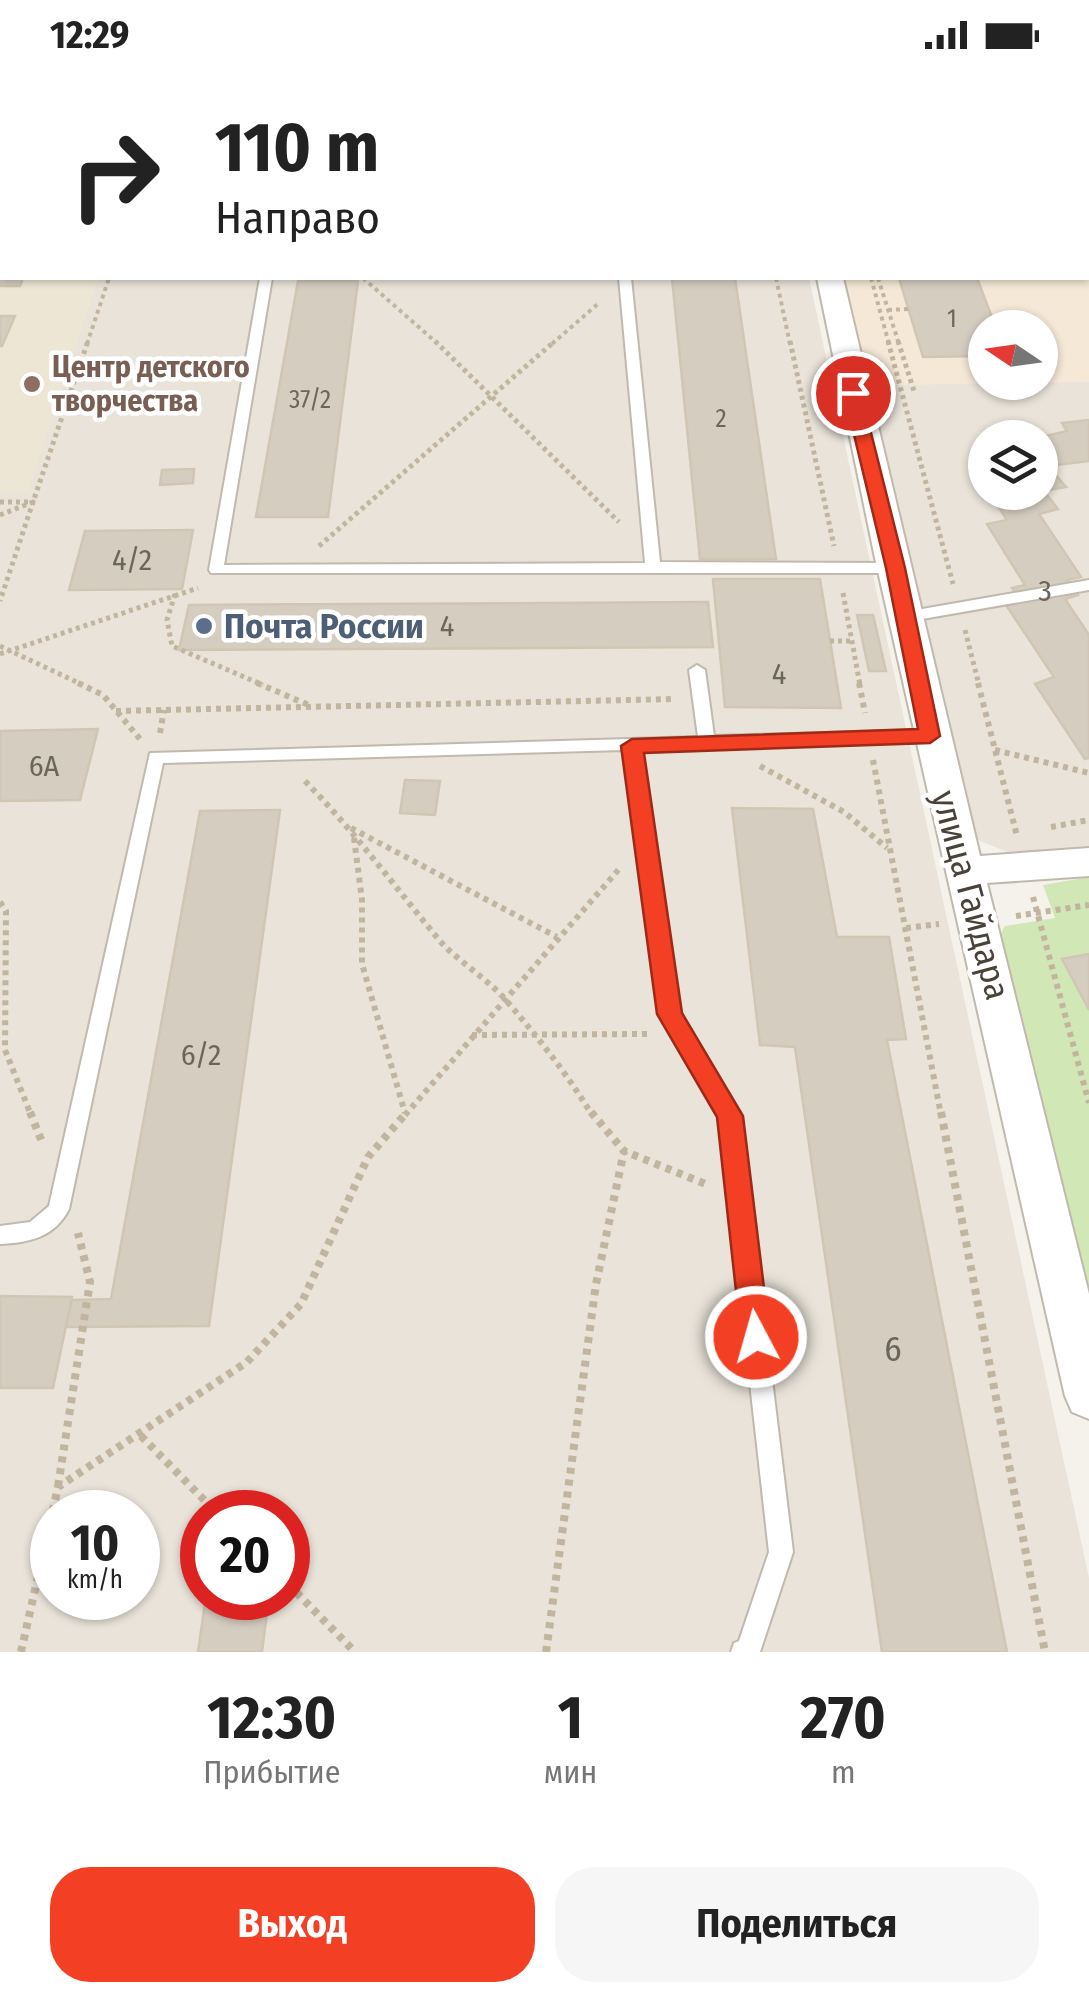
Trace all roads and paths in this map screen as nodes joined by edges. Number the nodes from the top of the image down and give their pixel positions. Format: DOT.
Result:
graph roads {
  1 [pos="108,280"];
  2 [pos="266,280"];
  3 [pos="365,280"];
  4 [pos="624,280"];
  5 [pos="625,280"];
  6 [pos="776,280"];
  7 [pos="830,280"];
  8 [pos="876,280"];
  9 [pos="876,280"];
  10 [pos="908,309"];
  11 [pos="888,310"];
  12 [pos="914,391"];
  13 [pos="494,397"];
  14 [pos="0,502"];
  15 [pos="33,502"];
  16 [pos="0,516"];
  17 [pos="653,561"];
  18 [pos="839,568"];
  19 [pos="896,568"];
  20 [pos="295,569"];
  21 [pos="208,584"];
  22 [pos="1089,585"];
  23 [pos="176,594"];
  24 [pos="0,601"];
  25 [pos="959,608"];
  26 [pos="906,617"];
  27 [pos="852,640"];
  28 [pos="830,641"];
  29 [pos="0,646"];
  30 [pos="9,651"];
  31 [pos="0,654"];
  32 [pos="697,670"];
  33 [pos="701,699"];
  34 [pos="312,707"];
  35 [pos="164,710"];
  36 [pos="116,711"];
  37 [pos="930,736"];
  38 [pos="870,738"];
  39 [pos="715,744"];
  40 [pos="632,746"];
  41 [pos="995,750"];
  42 [pos="280,754"];
  43 [pos="156,757"];
  44 [pos="1089,772"];
  45 [pos="350,827"];
  46 [pos="353,837"];
  47 [pos="645,842"];
  48 [pos="888,849"];
  49 [pos="1089,862"];
  50 [pos="1025,866"];
  51 [pos="966,871"];
  52 [pos="0,902"];
  53 [pos="3,915"];
  54 [pos="557,937"];
  55 [pos="503,997"];
  56 [pos="530,1034"];
  57 [pos="681,1034"];
  58 [pos="471,1035"];
  59 [pos="1089,1103"];
  60 [pos="405,1113"];
  61 [pos="624,1152"];
  62 [pos="739,1194"];
  63 [pos="62,1195"];
  64 [pos="0,1235"];
  65 [pos="1089,1396"];
  66 [pos="141,1436"];
  67 [pos="58,1487"];
  68 [pos="194,1490"];
  69 [pos="310,1606"];
  70 [pos="20,1652"];
  71 [pos="355,1652"];
  72 [pos="546,1652"];
  73 [pos="743,1652"];
  74 [pos="1046,1652"];
  1 -- 15 [label="path"];
  2 -- 20 [label="lane"];
  3 -- 13 [label="path"];
  4 -- 13 [label="path"];
  5 -- 17 [label="lane"];
  6 -- 18 [label="path"];
  7 -- 19 [label="street, улица Гайдара"];
  8 -- 11 [label="path"];
  9 -- 25 [label="path"];
  10 -- 11 [label="path"];
  11 -- 12 [label="path"];
  13 -- 17 [label="path"];
  13 -- 20 [label="path"];
  14 -- 15 [label="path"];
  15 -- 16 [label="path"];
  15 -- 24 [label="path"];
  17 -- 18 [label="lane"];
  17 -- 20 [label="lane"];
  18 -- 19 [label="lane"];
  18 -- 27 [label="path"];
  19 -- 26 [label="street, улица Гайдара"];
  21 -- 23 [label="path"];
  22 -- 25 [label="lane"];
  23 -- 30 [label="path"];
  23 -- 34 [label="path"];
  25 -- 26 [label="lane"];
  25 -- 41 [label="path"];
  26 -- 37 [label="street, улица Гайдара"];
  27 -- 28 [label="path"];
  27 -- 38 [label="path"];
  29 -- 30 [label="path"];
  30 -- 31 [label="path"];
  30 -- 36 [label="path"];
  32 -- 33 [label="lane"];
  33 -- 34 [label="path"];
  33 -- 39 [label="lane"];
  34 -- 35 [label="path"];
  35 -- 36 [label="path"];
  35 -- 43 [label="path"];
  36 -- 43 [label="path"];
  37 -- 38 [label="lane"];
  37 -- 51 [label="street, улица Гайдара"];
  38 -- 39 [label="lane"];
  38 -- 48 [label="path"];
  39 -- 40 [label="lane"];
  39 -- 48 [label="path"];
  40 -- 42 [label="lane"];
  40 -- 47 [label="lane"];
  41 -- 44 [label="path"];
  41 -- 50 [label="path"];
  42 -- 43 [label="lane"];
  42 -- 45 [label="path"];
  43 -- 63 [label="lane"];
  45 -- 46 [label="path"];
  45 -- 54 [label="path"];
  46 -- 55 [label="path"];
  46 -- 60 [label="path"];
  47 -- 54 [label="path"];
  47 -- 57 [label="lane"];
  48 -- 74 [label="path"];
  49 -- 50 [label="street"];
  50 -- 51 [label="street"];
  50 -- 59 [label="path"];
  51 -- 65 [label="street, улица Гайдара"];
  52 -- 53 [label="path"];
  53 -- 63 [label="path"];
  54 -- 55 [label="path"];
  55 -- 56 [label="path"];
  55 -- 58 [label="path"];
  56 -- 57 [label="path"];
  56 -- 58 [label="path"];
  56 -- 61 [label="path"];
  57 -- 62 [label="lane"];
  58 -- 60 [label="path"];
  60 -- 66 [label="path"];
  61 -- 62 [label="path"];
  61 -- 72 [label="path"];
  62 -- 73 [label="lane"];
  63 -- 64 [label="lane"];
  63 -- 67 [label="path"];
  66 -- 67 [label="path"];
  66 -- 68 [label="path"];
  67 -- 70 [label="path"];
  69 -- 71 [label="path"];
}
